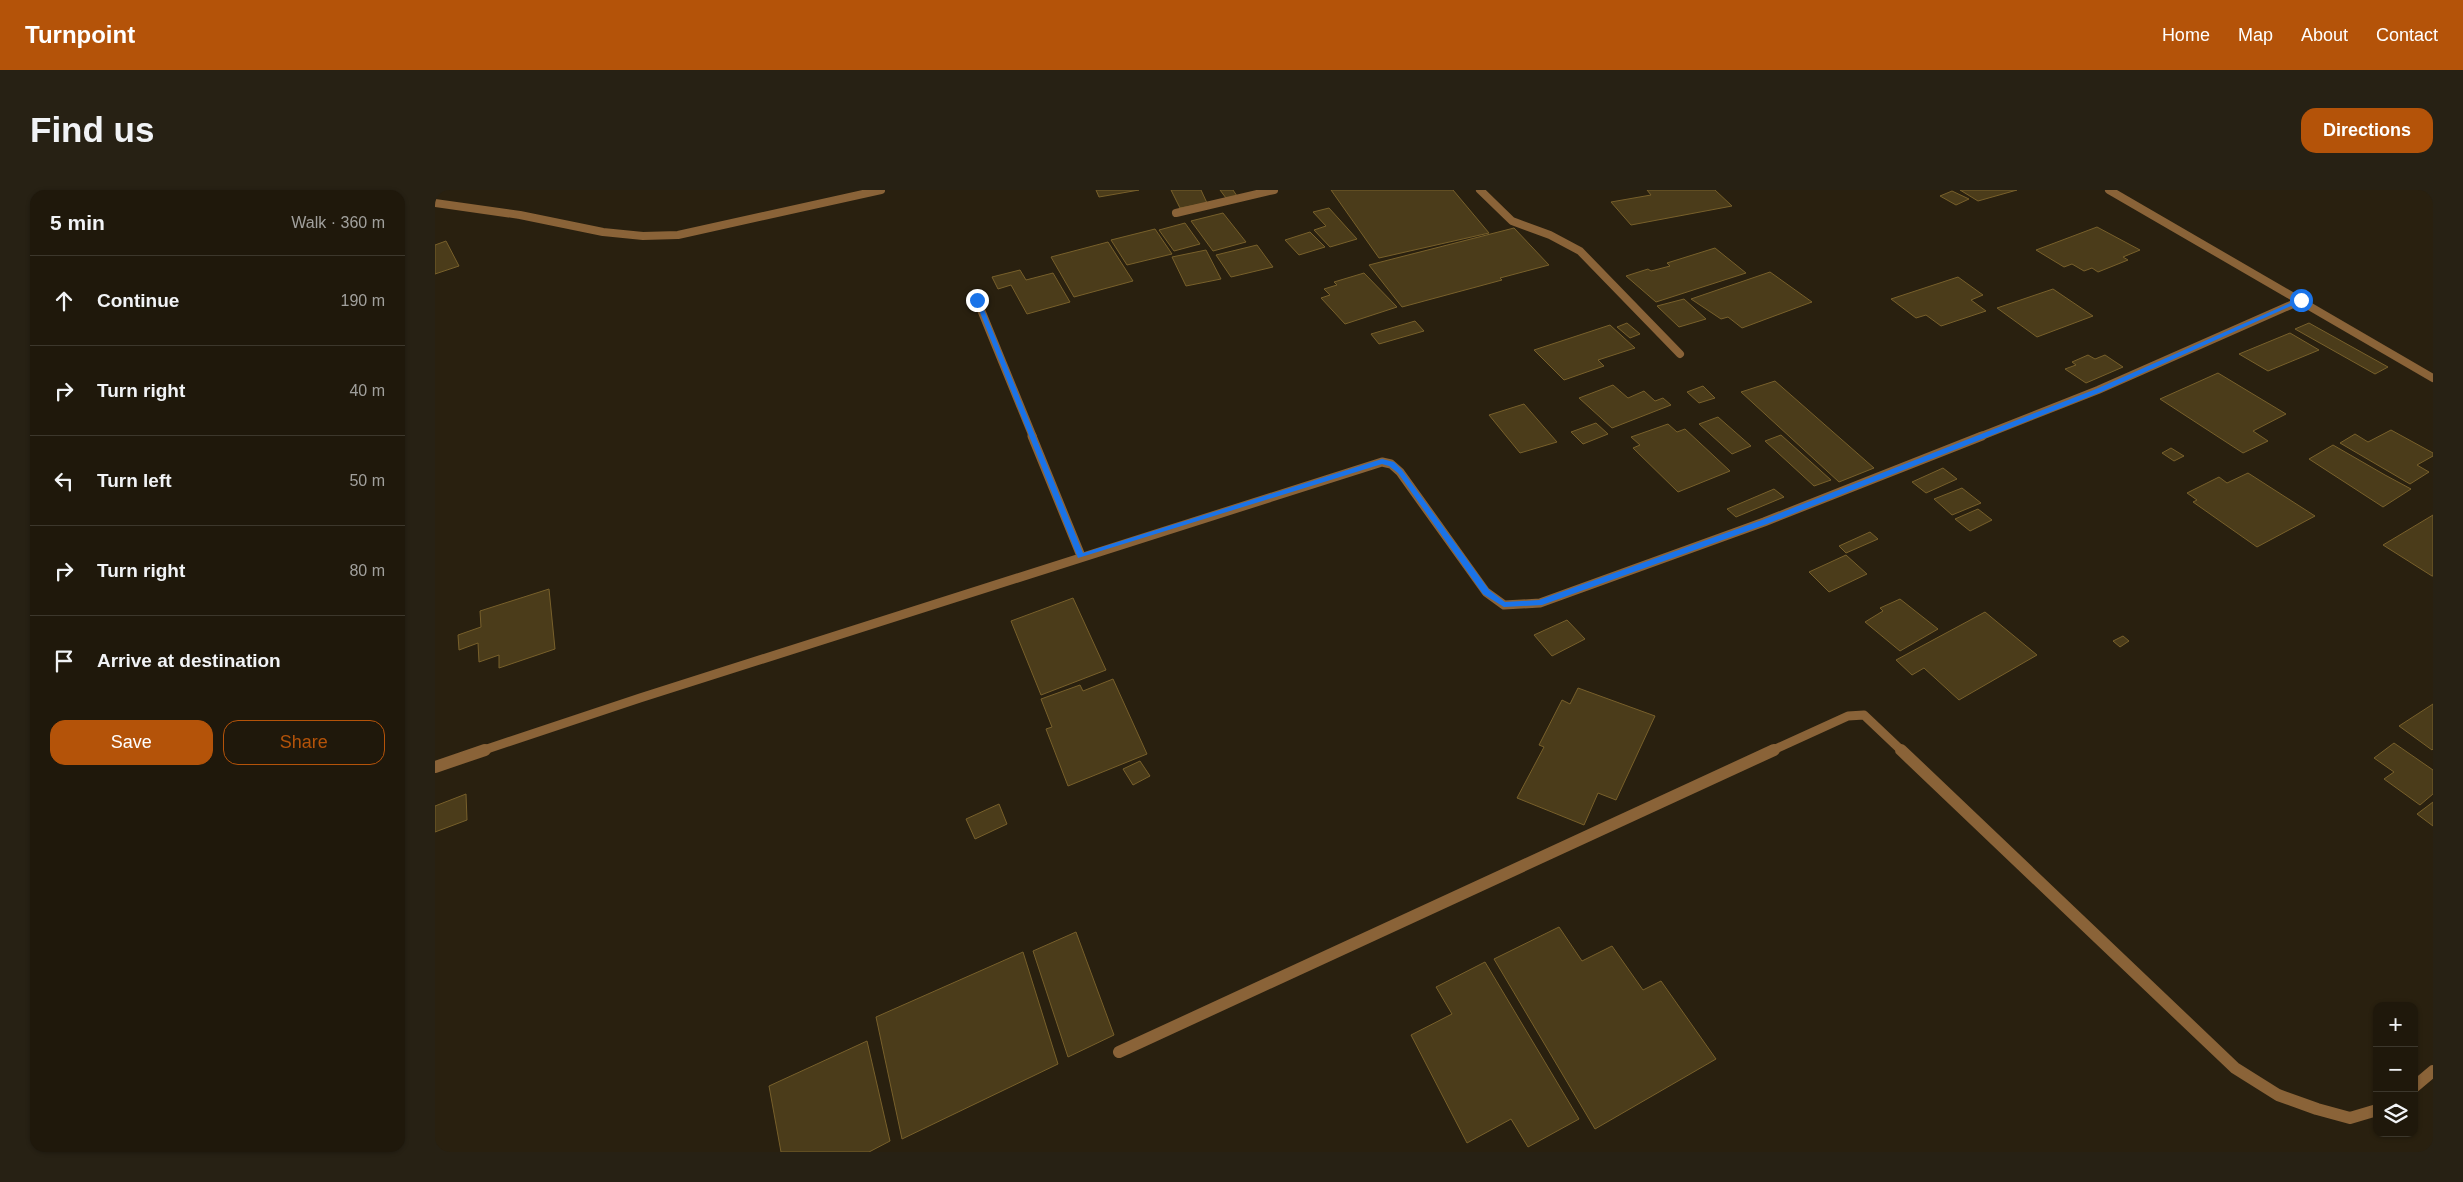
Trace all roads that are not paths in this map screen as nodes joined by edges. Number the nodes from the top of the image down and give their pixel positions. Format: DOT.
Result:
graph roads {
  1 [pos="881,190"];
  2 [pos="1274,190"];
  3 [pos="1480,190"];
  4 [pos="2109,190"];
  5 [pos="435,203"];
  6 [pos="1176,213"];
  7 [pos="977,300"];
  8 [pos="2301,300"];
  9 [pos="1680,354"];
  10 [pos="2433,378"];
  11 [pos="1081,556"];
  12 [pos="435,767"];
  13 [pos="1119,1052"];
  14 [pos="2433,1071"];
  15 [pos="2418,1084"];
  16 [pos="2373,1111"];
  1 -- 5 [label="street"];
  2 -- 6 [label="street"];
  3 -- 9 [label="street"];
  4 -- 8 [label="street"];
  7 -- 11 [label="street"];
  8 -- 10 [label="street"];
  8 -- 11 [label="street"];
  11 -- 12 [label="street"];
  13 -- 16 [label="street"];
  14 -- 15 [label="street"];
}
